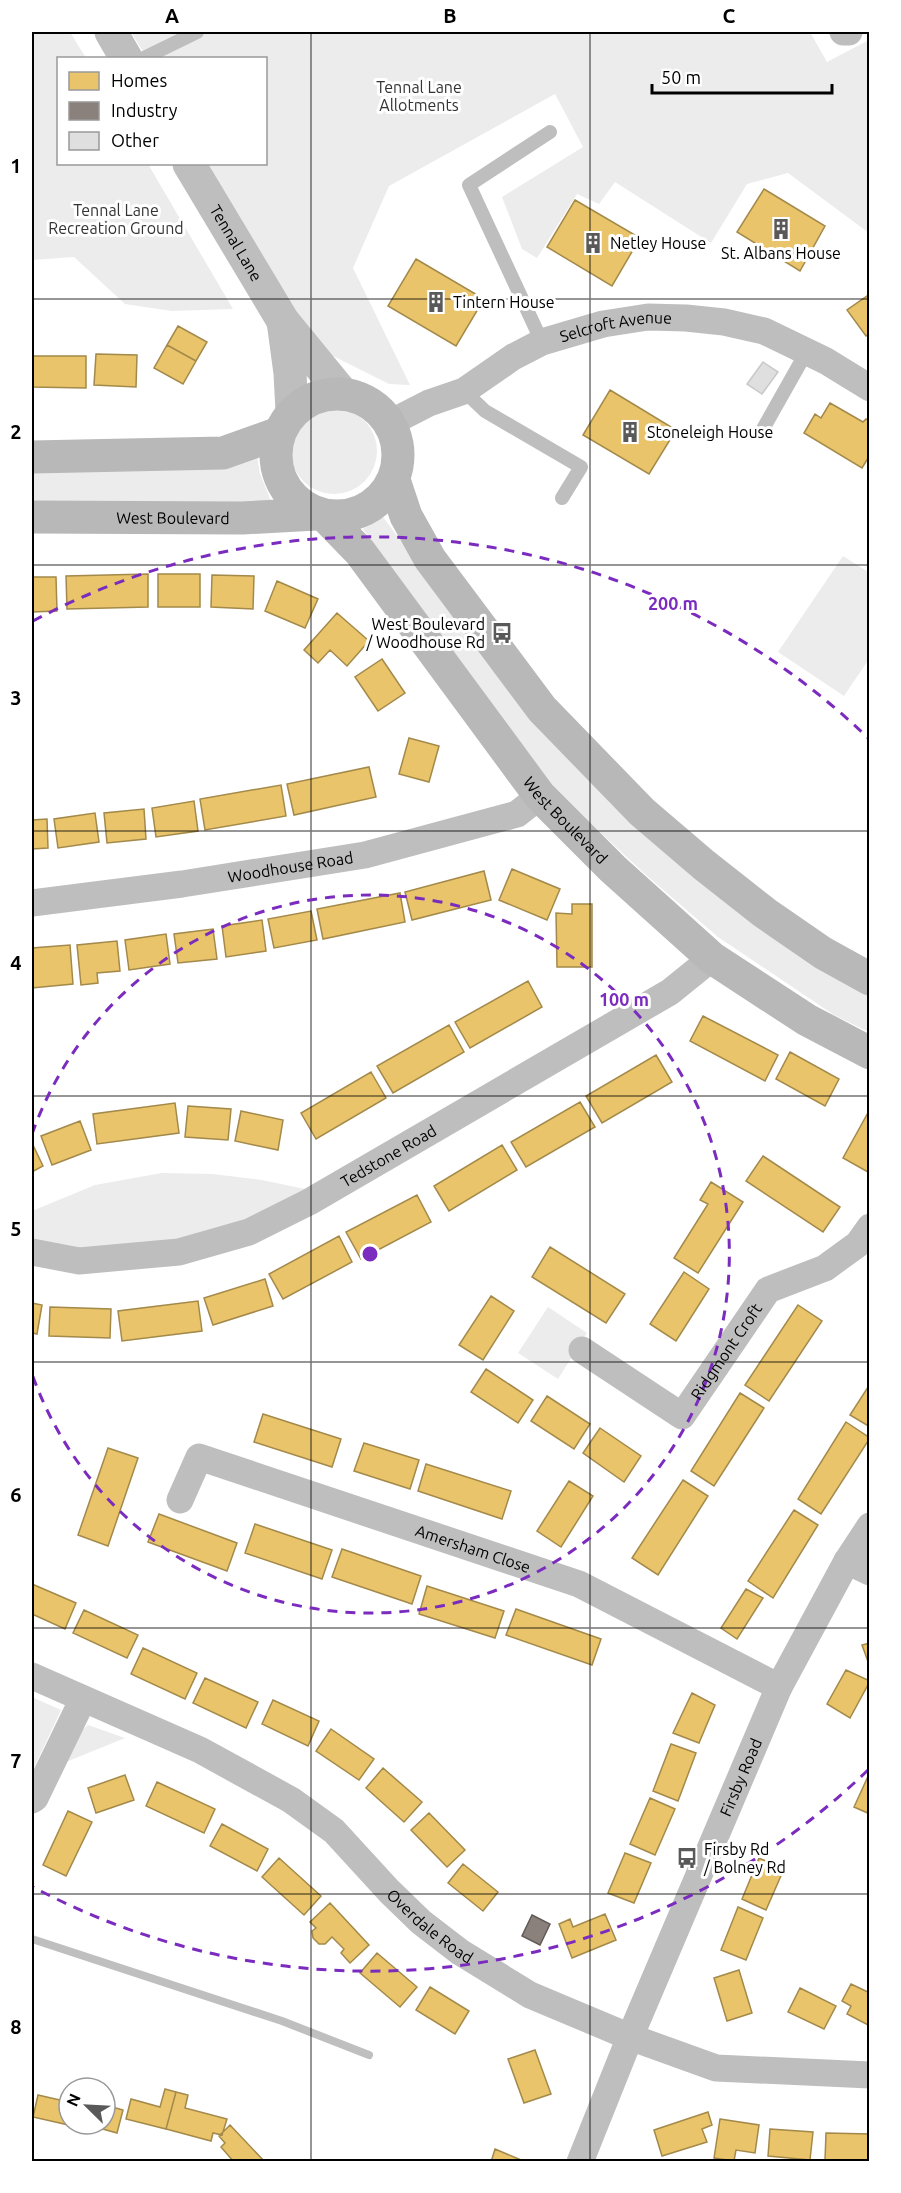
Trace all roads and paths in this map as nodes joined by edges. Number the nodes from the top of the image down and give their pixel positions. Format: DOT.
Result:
graph roads {
  1 [pos="111,32"];
  2 [pos="197,32"];
  3 [pos="843,32"];
  4 [pos="849,32"];
  5 [pos="125,57"];
  6 [pos="146,57"];
  7 [pos="550,132"];
  8 [pos="190,165"];
  9 [pos="283,321"];
  10 [pos="542,342"];
  11 [pos="807,351"];
  12 [pos="863,376"];
  13 [pos="464,391"];
  14 [pos="342,393"];
  15 [pos="286,422"];
  16 [pos="390,423"];
  17 [pos="763,429"];
  18 [pos="32,457"];
  19 [pos="394,480"];
  20 [pos="562,498"];
  21 [pos="321,516"];
  22 [pos="32,517"];
  23 [pos="540,796"];
  24 [pos="32,903"];
  25 [pos="711,958"];
  26 [pos="870,979"];
  27 [pos="870,1053"];
  28 [pos="870,1227"];
  29 [pos="32,1252"];
  30 [pos="582,1350"];
  31 [pos="180,1500"];
  32 [pos="870,1527"];
  33 [pos="858,1567"];
  34 [pos="32,1676"];
  35 [pos="779,1687"];
  36 [pos="82,1699"];
  37 [pos="32,1800"];
  38 [pos="630,2037"];
  39 [pos="870,2075"];
  40 [pos="580,2162"];
  1 -- 5 [label="street"];
  2 -- 6 [label="lane"];
  3 -- 4 [label="street"];
  7 -- 10 [label="lane"];
  8 -- 9 [label="street, Tennal Lane"];
  9 -- 14 [label="street, Tennal Lane"];
  9 -- 15 [label="street, Tennal Lane"];
  10 -- 11 [label="street, Selcroft Avenue"];
  10 -- 13 [label="street, Selcroft Avenue"];
  11 -- 12 [label="street, Selcroft Avenue"];
  11 -- 17 [label="lane"];
  13 -- 16 [label="street, Selcroft Avenue"];
  13 -- 20 [label="lane"];
  14 -- 15 [label="main road"];
  14 -- 16 [label="main road"];
  15 -- 18 [label="main road"];
  15 -- 21 [label="main road"];
  16 -- 19 [label="main road"];
  19 -- 21 [label="main road"];
  19 -- 26 [label="main road"];
  21 -- 22 [label="main road, West Boulevard"];
  21 -- 23 [label="main road, West Boulevard"];
  23 -- 24 [label="street, Woodhouse Road"];
  23 -- 25 [label="main road, West Boulevard"];
  25 -- 27 [label="main road, West Boulevard"];
  25 -- 29 [label="street, Tedstone Road"];
  28 -- 30 [label="street, Ridgmont Croft"];
  31 -- 35 [label="street, Amersham Close"];
  32 -- 33 [label="street, Firsby Road"];
  33 -- 35 [label="street, Firsby Road"];
  34 -- 36 [label="street, Overdale Road"];
  35 -- 38 [label="street, Firsby Road"];
  36 -- 37 [label="street"];
  36 -- 38 [label="street, Overdale Road"];
  38 -- 39 [label="street, Overdale Road"];
  38 -- 40 [label="street, Firsby Road"];
}
